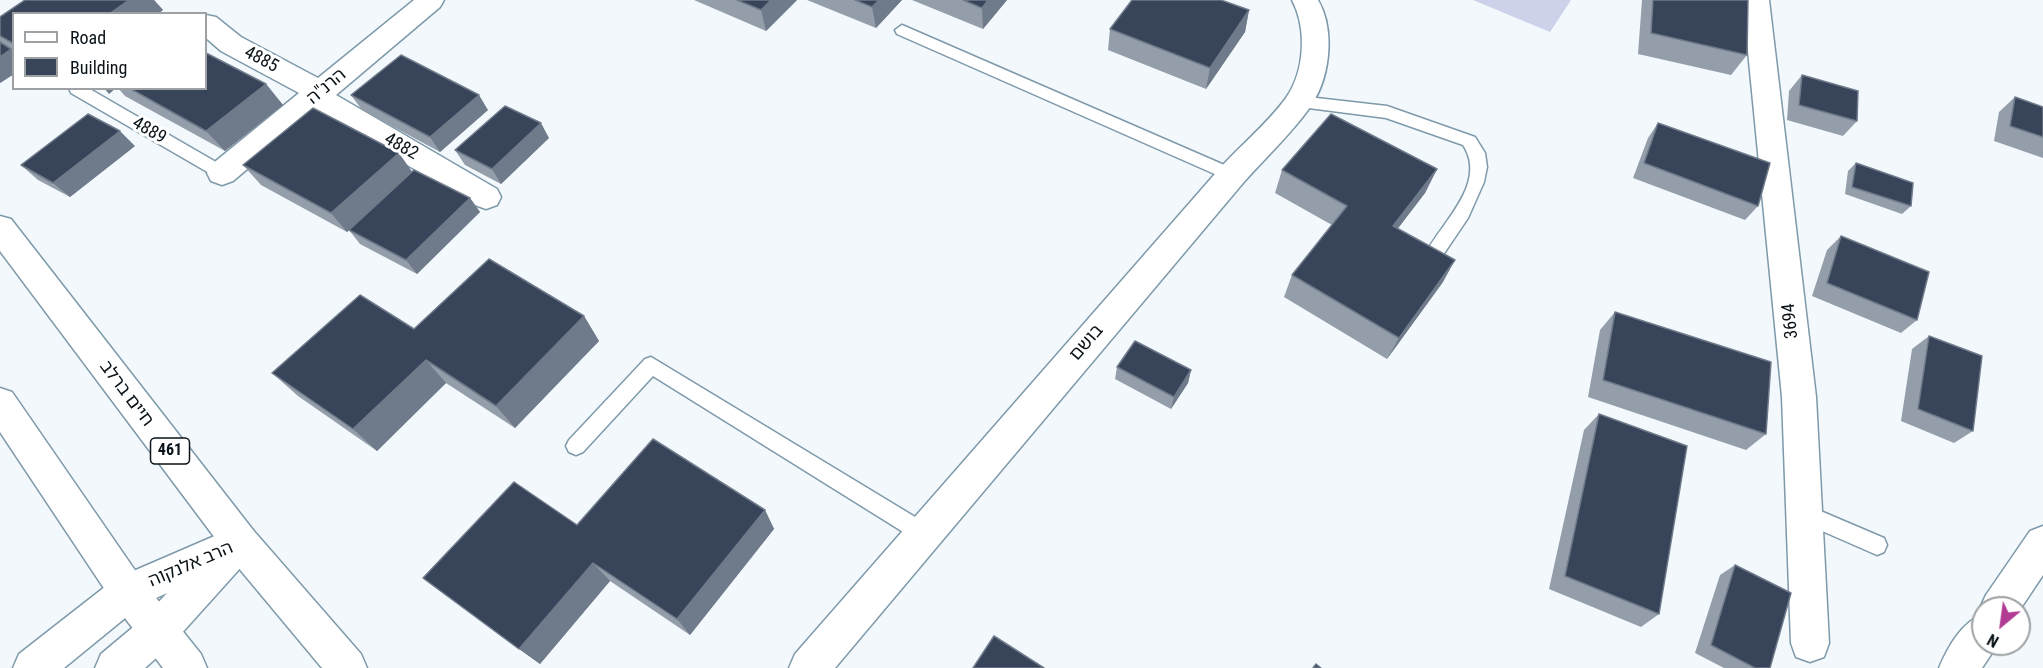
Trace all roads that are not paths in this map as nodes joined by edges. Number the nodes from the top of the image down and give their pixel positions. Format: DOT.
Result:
graph roads {
  1 [pos="210,0"];
  2 [pos="431,0"];
  3 [pos="1305,0"];
  4 [pos="1756,0"];
  5 [pos="195,12"];
  6 [pos="207,25"];
  7 [pos="902,30"];
  8 [pos="78,90"];
  9 [pos="320,92"];
  10 [pos="1299,102"];
  11 [pos="222,173"];
  12 [pos="1232,175"];
  13 [pos="486,197"];
  14 [pos="0,228"];
  15 [pos="1435,253"];
  16 [pos="0,403"];
  17 [pos="576,446"];
  18 [pos="1804,513"];
  19 [pos="923,533"];
  20 [pos="240,542"];
  21 [pos="2043,543"];
  22 [pos="1877,545"];
  23 [pos="128,592"];
  24 [pos="2007,596"];
  25 [pos="158,631"];
  26 [pos="1810,643"];
  27 [pos="1971,650"];
  28 [pos="33,668"];
  29 [pos="115,668"];
  30 [pos="187,668"];
  31 [pos="347,668"];
  32 [pos="809,668"];
  33 [pos="1959,668"];
  1 -- 5 [label="street"];
  2 -- 9 [label="street, הרנ\"ה"];
  3 -- 10 [label="street, בושם"];
  4 -- 18 [label="street, 3694"];
  6 -- 9 [label="street, 4885"];
  7 -- 12 [label="lane"];
  8 -- 11 [label="lane, 4889"];
  9 -- 11 [label="street, הרנ\"ה"];
  9 -- 13 [label="street, 4882"];
  10 -- 12 [label="street, בושם"];
  10 -- 15 [label="lane"];
  12 -- 19 [label="street, בושם"];
  14 -- 20 [label="street, חיים ברלב / 461"];
  16 -- 23 [label="street"];
  17 -- 19 [label="lane"];
  18 -- 22 [label="lane"];
  18 -- 26 [label="street, 3694"];
  19 -- 32 [label="street, בושם"];
  20 -- 23 [label="street, הרב אלנקוה"];
  20 -- 25 [label="street, הרב אלנקוה"];
  20 -- 31 [label="street, חיים ברלב / 461"];
  21 -- 24 [label="street"];
  23 -- 25 [label="street"];
  23 -- 28 [label="street, הרב אלנקוה"];
  25 -- 29 [label="street, הרב אלנקוה"];
  25 -- 30 [label="street"];
  27 -- 33 [label="street"];
}
